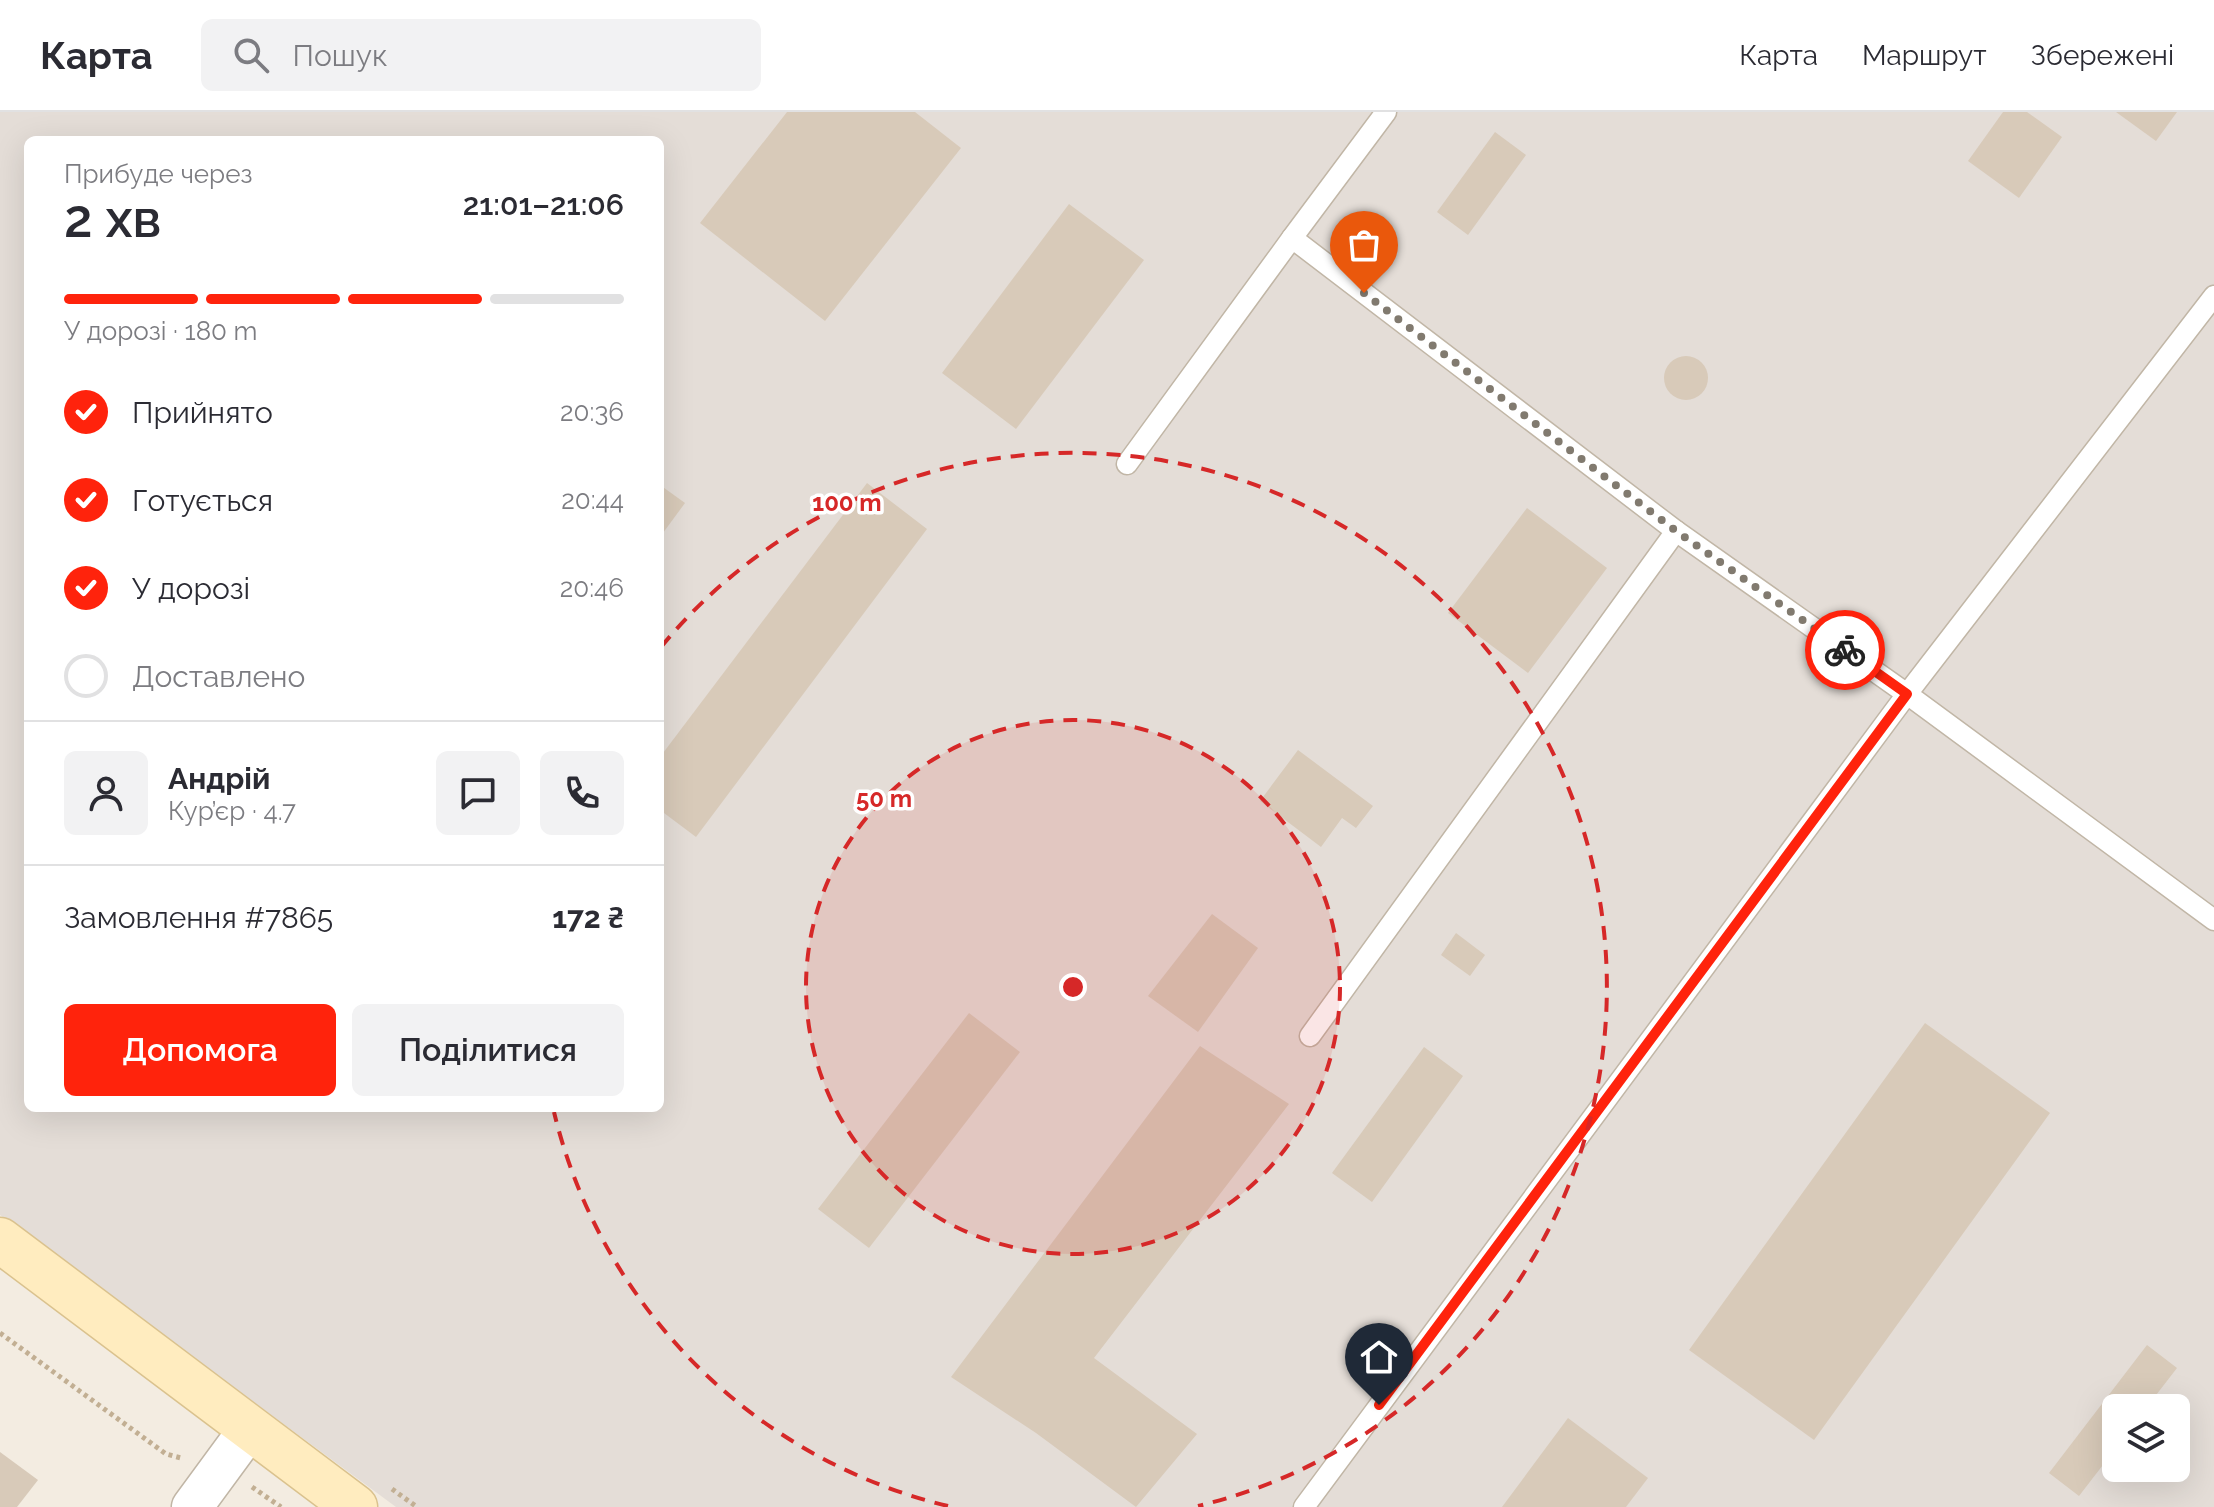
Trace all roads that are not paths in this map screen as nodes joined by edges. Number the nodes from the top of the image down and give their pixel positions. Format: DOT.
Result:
graph roads {
  1 [pos="1386,112"];
  2 [pos="1292,238"];
  3 [pos="2214,296"];
  4 [pos="1127,464"];
  5 [pos="1676,531"];
  6 [pos="1907,694"];
  7 [pos="2214,920"];
  8 [pos="1310,1036"];
  9 [pos="0,1240"];
  10 [pos="250,1428"];
  11 [pos="192,1507"];
  12 [pos="355,1507"];
  13 [pos="1304,1507"];
  1 -- 2 [label="lane"];
  2 -- 4 [label="lane"];
  2 -- 5 [label="lane"];
  3 -- 6 [label="lane"];
  5 -- 6 [label="lane"];
  5 -- 8 [label="lane"];
  6 -- 7 [label="lane"];
  6 -- 13 [label="lane"];
  9 -- 10 [label="main road"];
  10 -- 11 [label="street"];
  10 -- 12 [label="main road"];
}
